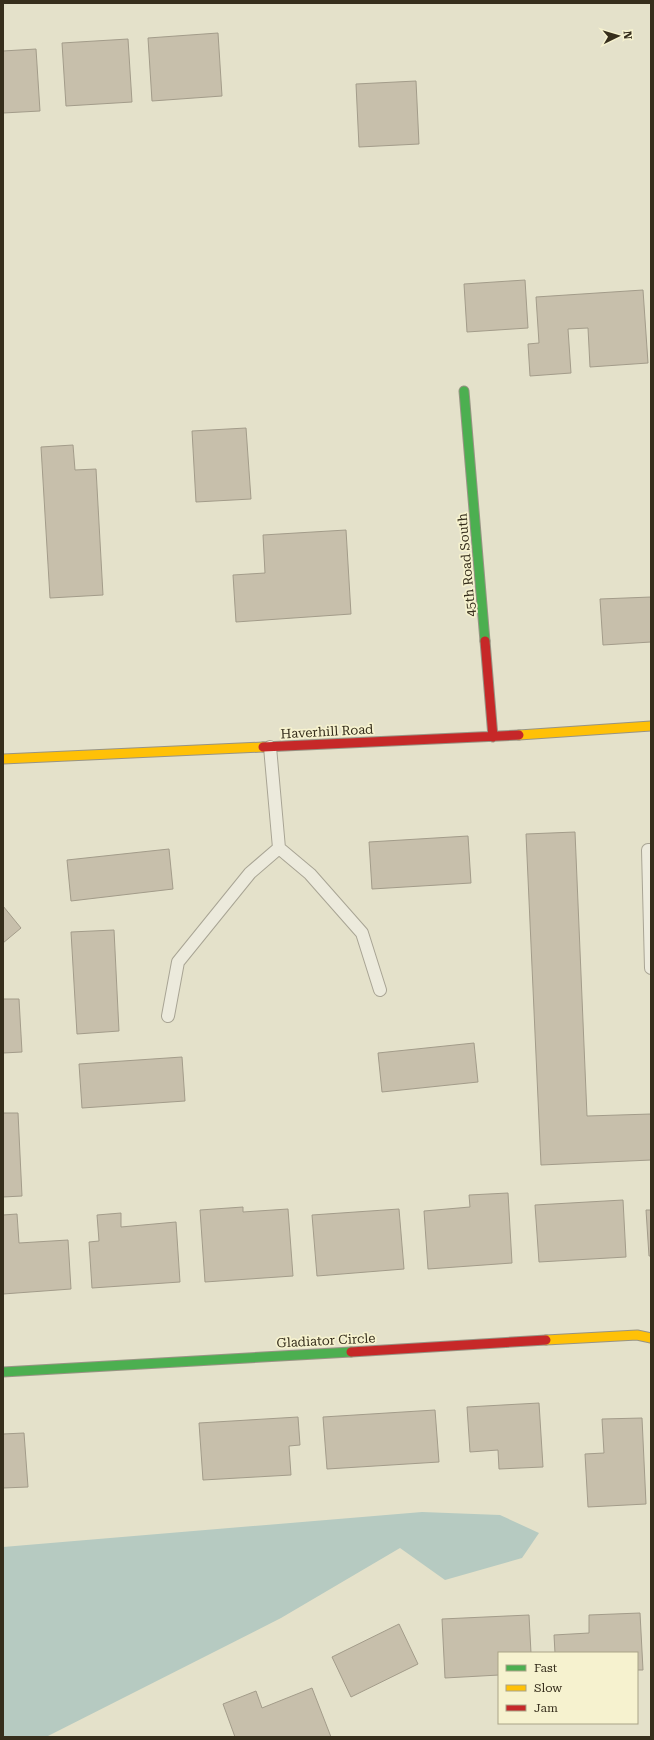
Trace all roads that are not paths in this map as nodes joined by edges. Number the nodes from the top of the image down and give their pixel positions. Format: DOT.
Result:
graph roads {
  1 [pos="464,391"];
  2 [pos="651,726"];
  3 [pos="493,737"];
  4 [pos="270,747"];
  5 [pos="3,759"];
  6 [pos="279,848"];
  7 [pos="651,850"];
  8 [pos="651,968"];
  9 [pos="380,990"];
  10 [pos="168,1016"];
  11 [pos="651,1338"];
  12 [pos="3,1372"];
  1 -- 3 [label="street, 45th Road South"];
  2 -- 3 [label="street, Haverhill Road"];
  3 -- 4 [label="street, Haverhill Road"];
  4 -- 5 [label="street, Haverhill Road"];
  4 -- 6 [label="lane"];
  6 -- 9 [label="lane"];
  6 -- 10 [label="lane"];
  7 -- 8 [label="lane"];
  11 -- 12 [label="street, Gladiator Circle"];
}
